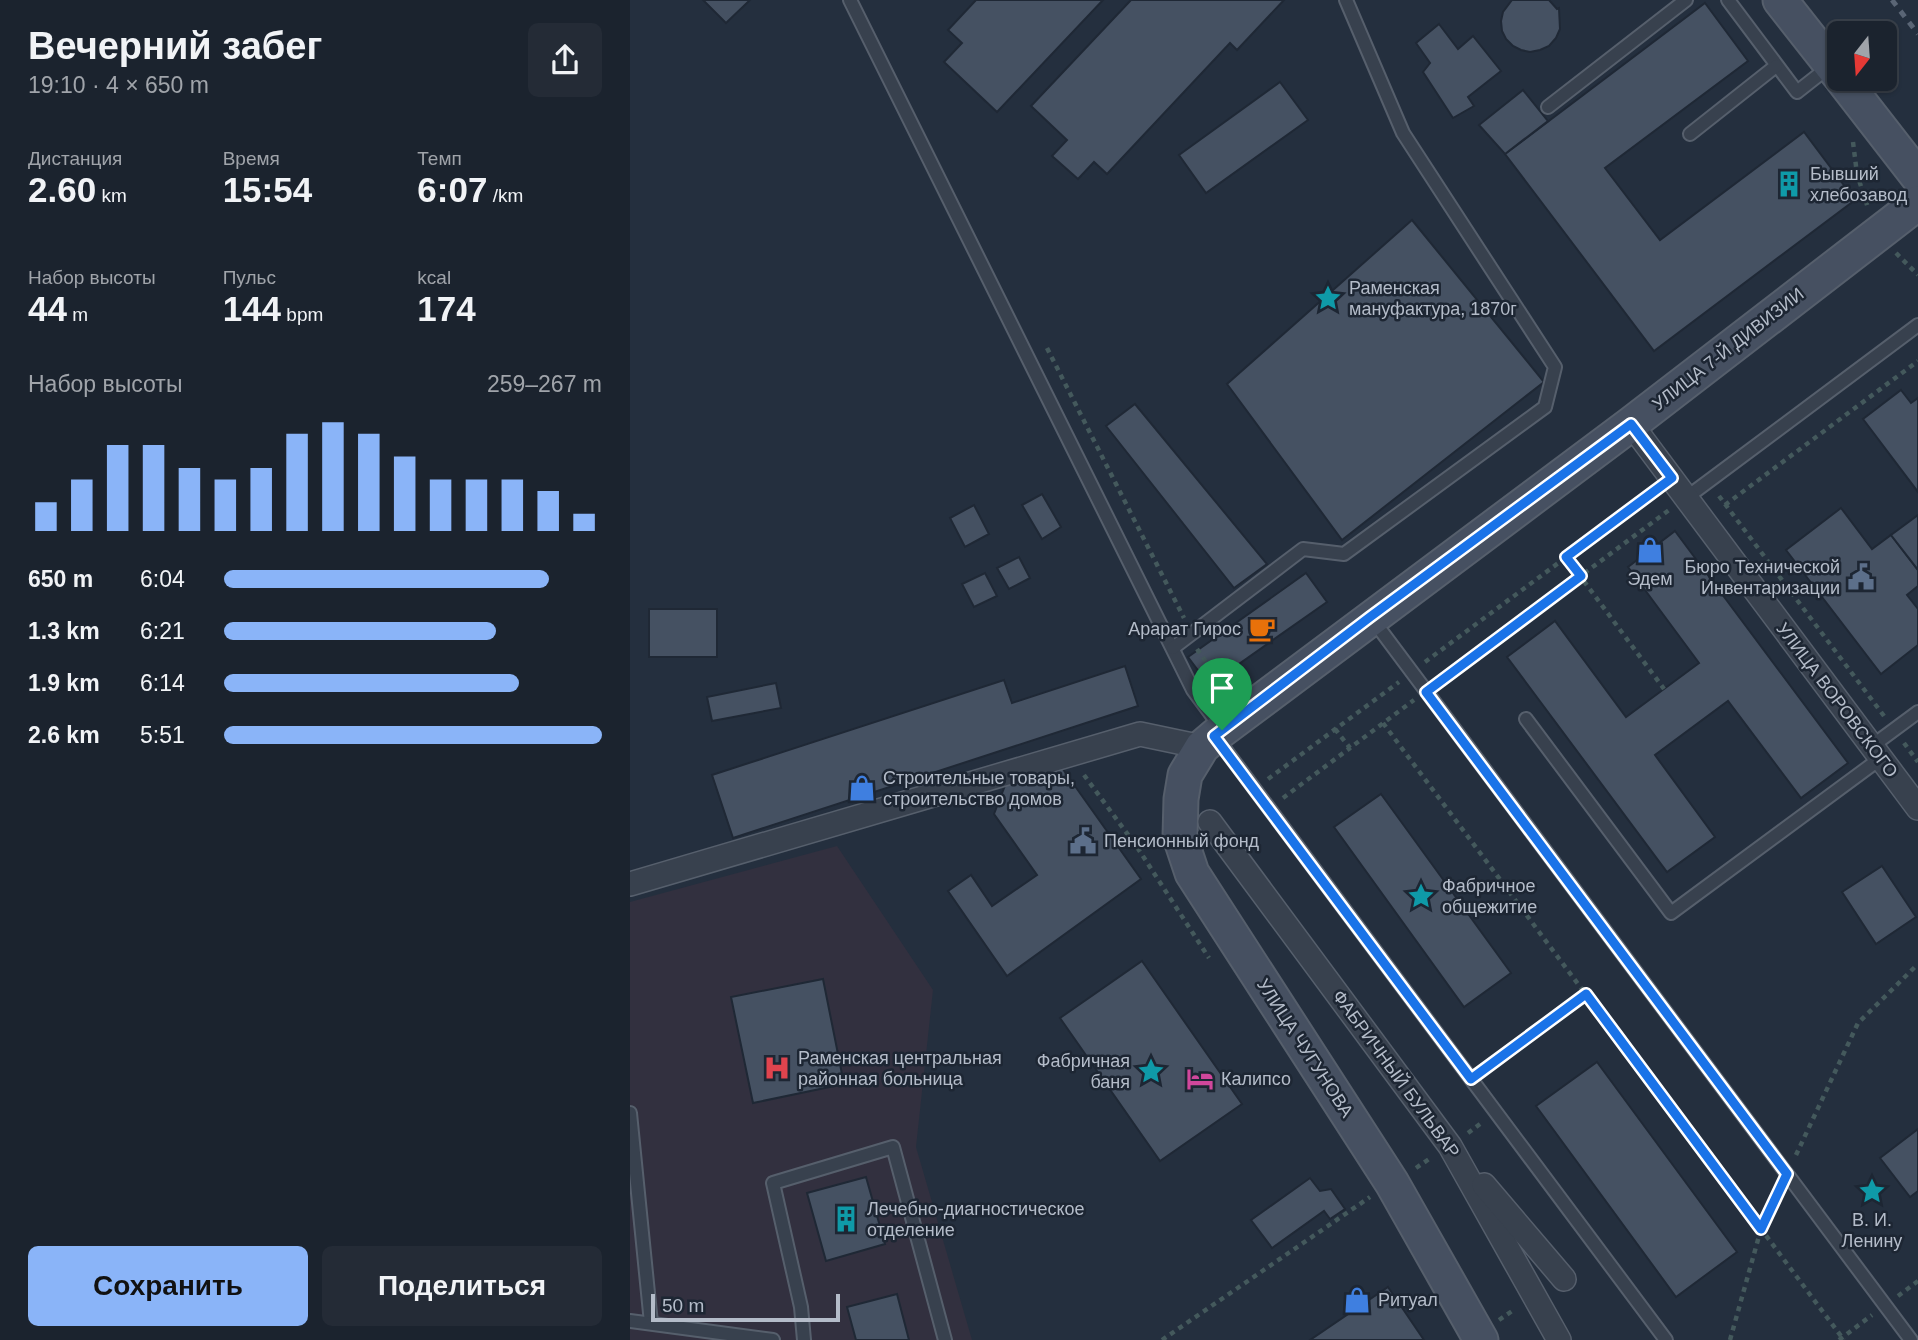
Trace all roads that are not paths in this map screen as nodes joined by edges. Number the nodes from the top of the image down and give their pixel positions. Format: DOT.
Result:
graph roads {
  1 [pos="850,0"];
  2 [pos="1346,0"];
  3 [pos="1686,0"];
  4 [pos="1728,0"];
  5 [pos="1780,0"];
  6 [pos="1827,60"];
  7 [pos="1776,66"];
  8 [pos="1827,78"];
  9 [pos="1851,91"];
  10 [pos="1548,107"];
  11 [pos="1690,134"];
  12 [pos="1918,177"];
  13 [pos="1918,203"];
  14 [pos="1918,325"];
  15 [pos="1631,424"];
  16 [pos="1680,502"];
  17 [pos="1370,617"];
  18 [pos="1173,648"];
  19 [pos="1918,712"];
  20 [pos="1526,719"];
  21 [pos="1213,737"];
  22 [pos="1876,752"];
  23 [pos="1918,808"];
  24 [pos="1210,822"];
  25 [pos="630,884"];
  26 [pos="630,1113"];
  27 [pos="1450,1146"];
  28 [pos="1564,1279"];
  29 [pos="630,1321"];
  30 [pos="651,1323"];
  31 [pos="773,1340"];
  32 [pos="804,1340"];
  33 [pos="945,1340"];
  34 [pos="1481,1340"];
  35 [pos="1559,1340"];
  36 [pos="1666,1340"];
  37 [pos="1911,1340"];
  1 -- 18 [label="lane"];
  2 -- 18 [label="lane"];
  3 -- 10 [label="lane"];
  4 -- 7 [label="lane"];
  5 -- 6 [label="main road"];
  7 -- 8 [label="lane"];
  7 -- 11 [label="lane"];
  9 -- 12 [label="main road"];
  13 -- 15 [label="main road, УЛИЦА 7-Й ДИВИЗИИ"];
  14 -- 16 [label="lane"];
  15 -- 16 [label="street, УЛИЦА ВОРОВСКОГО"];
  15 -- 17 [label="main road, УЛИЦА 7-Й ДИВИЗИИ"];
  16 -- 22 [label="street, УЛИЦА ВОРОВСКОГО"];
  17 -- 21 [label="main road, УЛИЦА 7-Й ДИВИЗИИ"];
  17 -- 37 [label="lane"];
  18 -- 21 [label="lane"];
  19 -- 22 [label="lane"];
  20 -- 22 [label="lane"];
  21 -- 25 [label="street"];
  21 -- 34 [label="main road, УЛИЦА ЧУГУНОВА"];
  21 -- 36 [label="lane"];
  22 -- 23 [label="street, УЛИЦА ВОРОВСКОГО"];
  24 -- 27 [label="street, ФАБРИЧНЫЙ БУЛЬВАР"];
  26 -- 30 [label="lane"];
  27 -- 28 [label="street"];
  27 -- 35 [label="street, ФАБРИЧНЫЙ БУЛЬВАР"];
  29 -- 30 [label="lane"];
  30 -- 31 [label="lane"];
  32 -- 33 [label="lane"];
}
